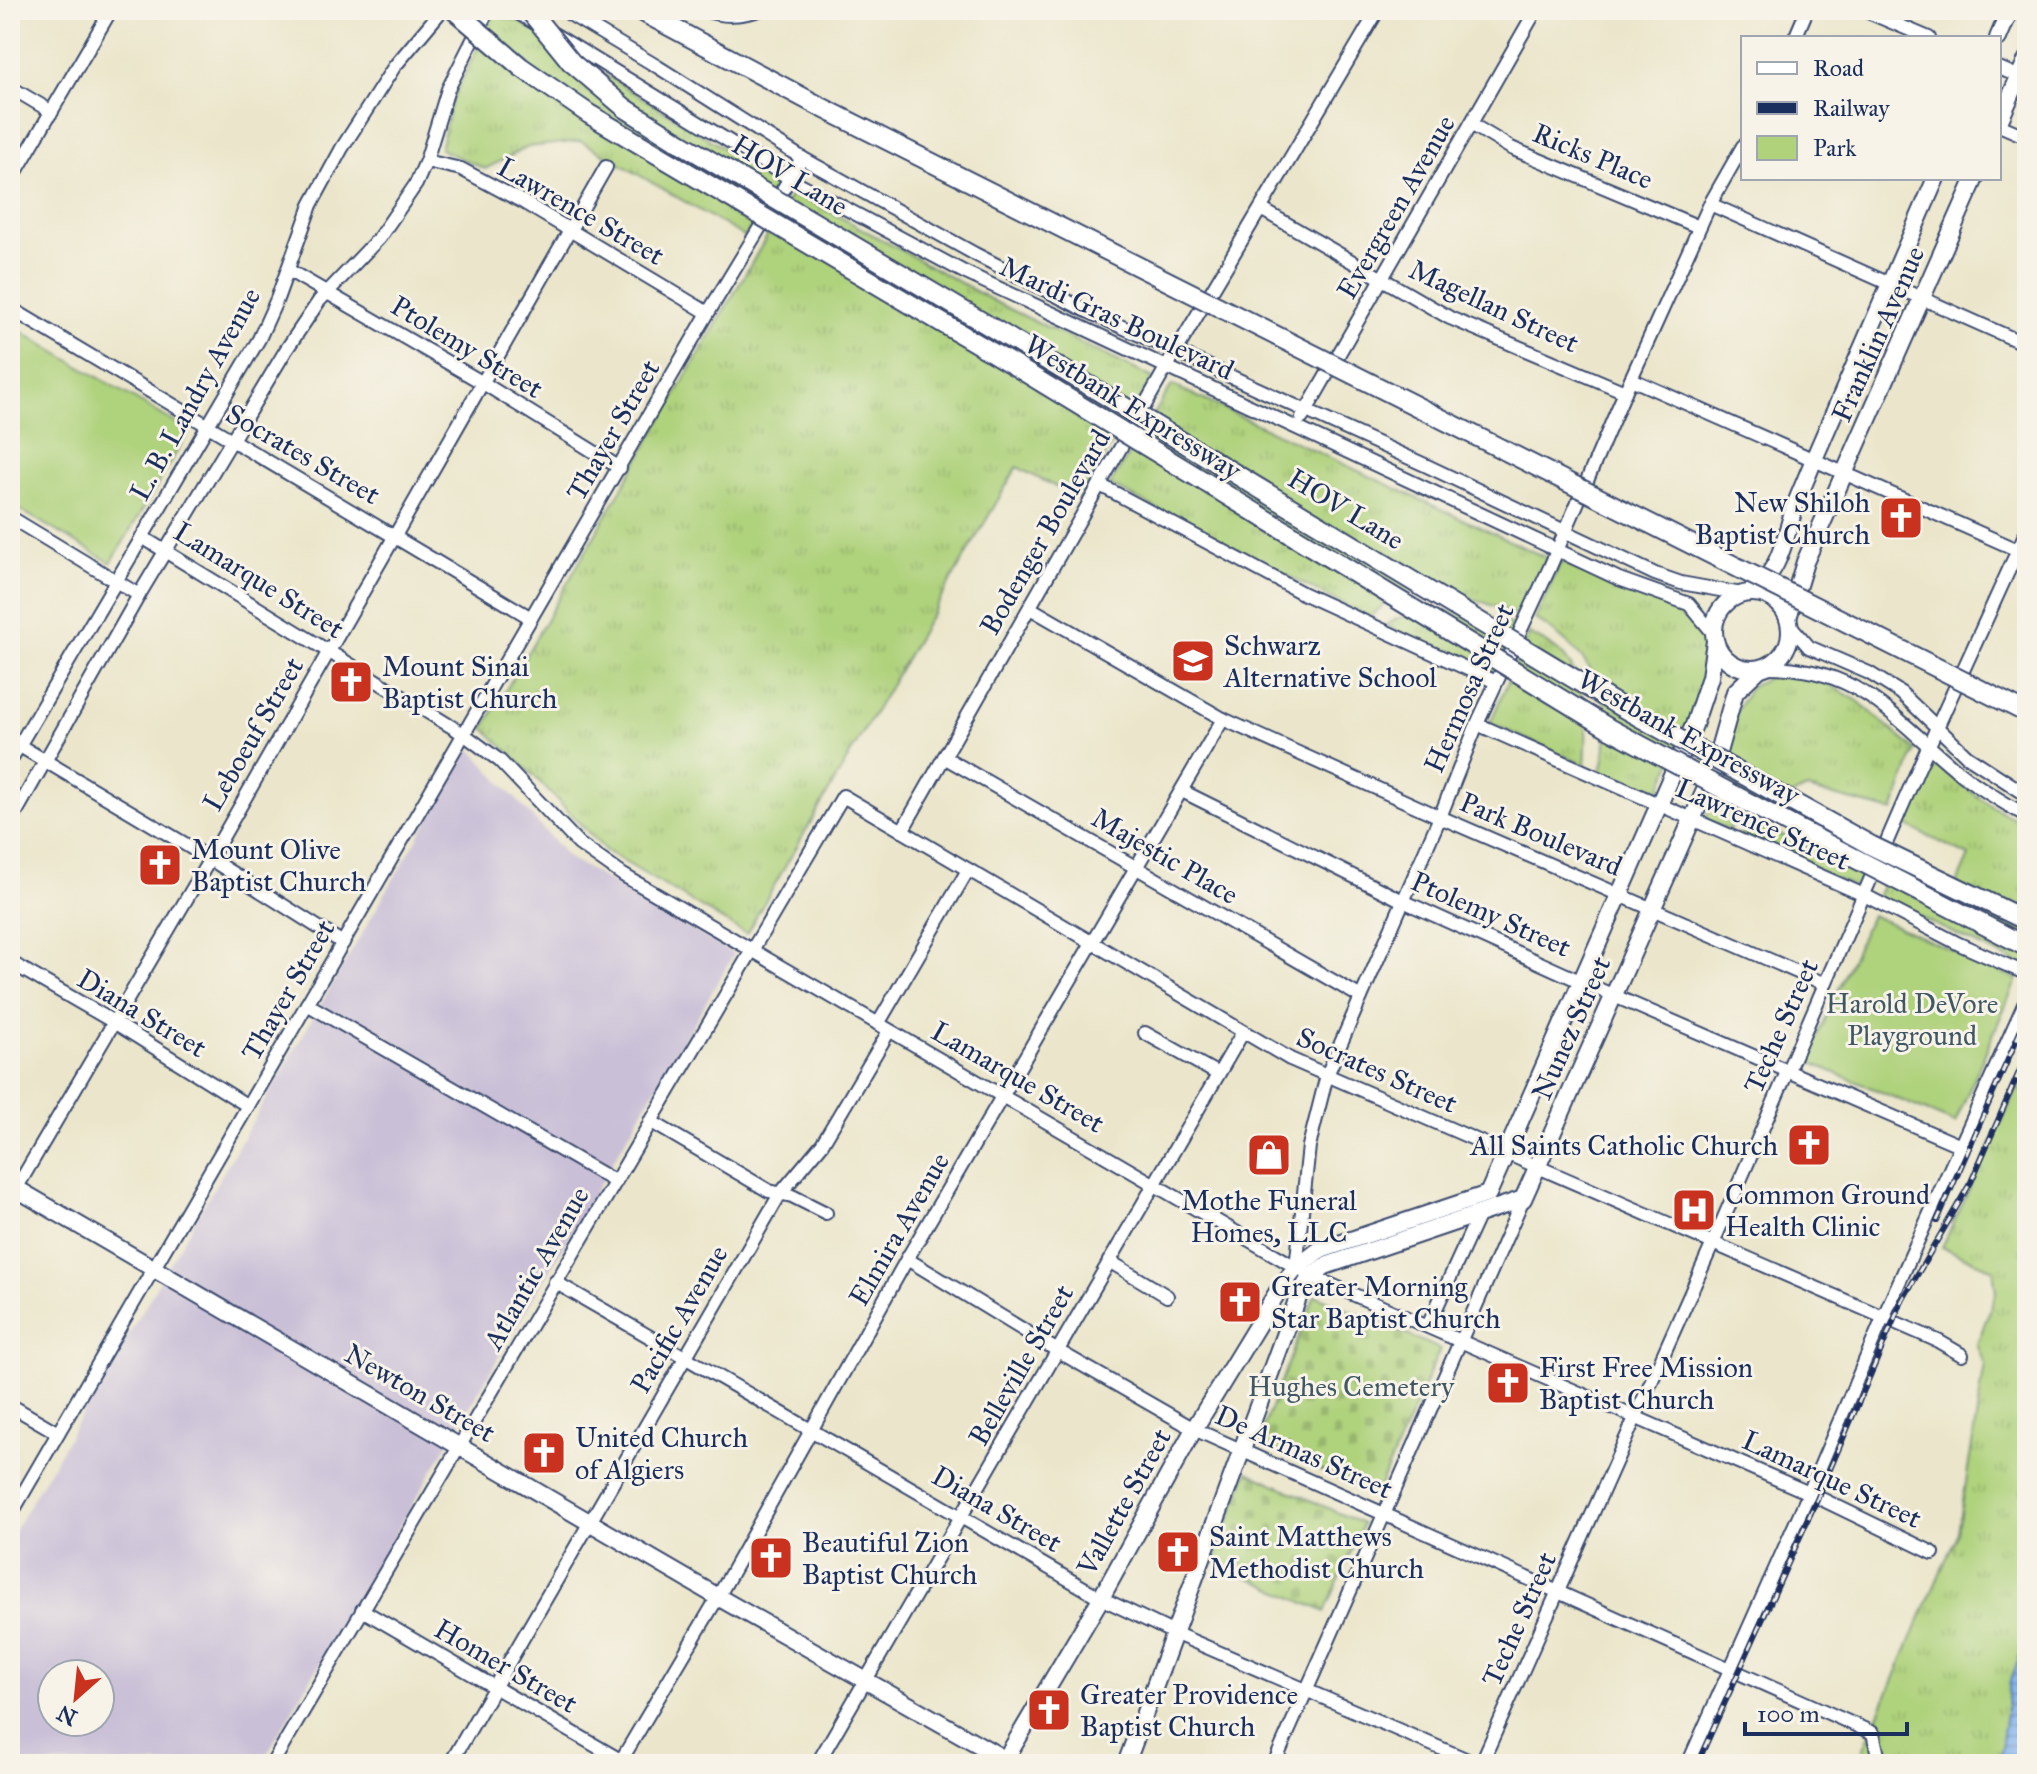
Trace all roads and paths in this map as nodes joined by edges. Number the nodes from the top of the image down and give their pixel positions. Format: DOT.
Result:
graph roads {
  1 [pos="111,10"];
  2 [pos="442,10"];
  3 [pos="454,10"];
  4 [pos="488,10"];
  5 [pos="513,10"];
  6 [pos="529,10"];
  7 [pos="563,10"];
  8 [pos="639,10"];
  9 [pos="704,10"];
  10 [pos="759,10"];
  11 [pos="1378,10"];
  12 [pos="1536,10"];
  13 [pos="1807,10"];
  14 [pos="1863,10"];
  15 [pos="2010,10"];
  16 [pos="1798,36"];
  17 [pos="1924,36"];
  18 [pos="1999,36"];
  19 [pos="2027,59"];
  20 [pos="2001,69"];
  21 [pos="2023,78"];
  22 [pos="10,87"];
  23 [pos="52,112"];
  24 [pos="2001,119"];
  25 [pos="1471,124"];
  26 [pos="2001,124"];
  27 [pos="2027,137"];
  28 [pos="1741,150"];
  29 [pos="802,158"];
  30 [pos="426,161"];
  31 [pos="606,167"];
  32 [pos="789,178"];
  33 [pos="1935,180"];
  34 [pos="1974,180"];
  35 [pos="10,182"];
  36 [pos="1710,204"];
  37 [pos="1261,209"];
  38 [pos="1699,227"];
  39 [pos="571,232"];
  40 [pos="288,270"];
  41 [pos="1381,278"];
  42 [pos="1889,284"];
  43 [pos="327,292"];
  44 [pos="1922,299"];
  45 [pos="10,308"];
  46 [pos="708,313"];
  47 [pos="2027,345"];
  48 [pos="1176,352"];
  49 [pos="1166,368"];
  50 [pos="1631,379"];
  51 [pos="483,383"];
  52 [pos="1625,392"];
  53 [pos="1304,412"];
  54 [pos="206,426"];
  55 [pos="1297,428"];
  56 [pos="230,441"];
  57 [pos="1814,459"];
  58 [pos="620,468"];
  59 [pos="1844,472"];
  60 [pos="1100,485"];
  61 [pos="10,517"];
  62 [pos="2027,530"];
  63 [pos="1566,531"];
  64 [pos="395,535"];
  65 [pos="142,537"];
  66 [pos="1558,548"];
  67 [pos="165,551"];
  68 [pos="2022,552"];
  69 [pos="116,581"];
  70 [pos="1746,593"];
  71 [pos="139,595"];
  72 [pos="1030,608"];
  73 [pos="531,618"];
  74 [pos="1789,622"];
  75 [pos="1714,638"];
  76 [pos="327,651"];
  77 [pos="1762,668"];
  78 [pos="1496,682"];
  79 [pos="2027,713"];
  80 [pos="1223,719"];
  81 [pos="1477,724"];
  82 [pos="1938,728"];
  83 [pos="465,735"];
  84 [pos="15,743"];
  85 [pos="1929,747"];
  86 [pos="944,757"];
  87 [pos="10,761"];
  88 [pos="46,762"];
  89 [pos="1182,791"];
  90 [pos="2027,795"];
  91 [pos="843,796"];
  92 [pos="1660,805"];
  93 [pos="2027,816"];
  94 [pos="1440,817"];
  95 [pos="1692,819"];
  96 [pos="10,823"];
  97 [pos="902,831"];
  98 [pos="210,859"];
  99 [pos="1136,866"];
  100 [pos="968,870"];
  101 [pos="1620,895"];
  102 [pos="1864,895"];
  103 [pos="1403,901"];
  104 [pos="1653,908"];
  105 [pos="2027,921"];
  106 [pos="1092,941"];
  107 [pos="343,943"];
  108 [pos="2027,947"];
  109 [pos="752,951"];
  110 [pos="10,962"];
  111 [pos="2027,974"];
  112 [pos="1582,982"];
  113 [pos="1825,984"];
  114 [pos="1614,995"];
  115 [pos="1361,997"];
  116 [pos="2027,998"];
  117 [pos="307,1004"];
  118 [pos="112,1021"];
  119 [pos="884,1027"];
  120 [pos="1243,1032"];
  121 [pos="1145,1033"];
  122 [pos="1787,1070"];
  123 [pos="1218,1074"];
  124 [pos="1327,1075"];
  125 [pos="1003,1097"];
  126 [pos="248,1106"];
  127 [pos="650,1121"];
  128 [pos="1961,1146"];
  129 [pos="1506,1155"];
  130 [pos="1537,1168"];
  131 [pos="614,1181"];
  132 [pos="1154,1184"];
  133 [pos="12,1191"];
  134 [pos="780,1194"];
  135 [pos="1488,1194"];
  136 [pos="1523,1199"];
  137 [pos="826,1213"];
  138 [pos="1479,1213"];
  139 [pos="1713,1243"];
  140 [pos="907,1259"];
  141 [pos="1109,1261"];
  142 [pos="154,1269"];
  143 [pos="1303,1272"];
  144 [pos="555,1282"];
  145 [pos="1167,1296"];
  146 [pos="1883,1318"];
  147 [pos="1428,1326"];
  148 [pos="1460,1340"];
  149 [pos="1058,1351"];
  150 [pos="1962,1355"];
  151 [pos="685,1356"];
  152 [pos="10,1405"];
  153 [pos="1634,1417"];
  154 [pos="1194,1429"];
  155 [pos="812,1430"];
  156 [pos="58,1433"];
  157 [pos="459,1447"];
  158 [pos="1243,1452"];
  159 [pos="1809,1493"];
  160 [pos="1384,1514"];
  161 [pos="10,1516"];
  162 [pos="961,1516"];
  163 [pos="588,1522"];
  164 [pos="1933,1553"];
  165 [pos="1558,1592"];
  166 [pos="718,1597"];
  167 [pos="1101,1598"];
  168 [pos="362,1610"];
  169 [pos="1174,1633"];
  170 [pos="1731,1668"];
  171 [pos="865,1680"];
  172 [pos="494,1686"];
  173 [pos="1308,1690"];
  174 [pos="622,1763"];
  175 [pos="1007,1763"];
  176 [pos="272,1764"];
  177 [pos="450,1764"];
  178 [pos="817,1764"];
  179 [pos="1126,1764"];
  180 [pos="1274,1764"];
  181 [pos="1479,1764"];
  182 [pos="1688,1764"];
  183 [pos="1880,1764"];
  1 -- 23 [label="street"];
  2 -- 40 [label="street, L. B. Landry Avenue"];
  3 -- 108 [label="highway, Westbank Expressway, bridge"];
  4 -- 30 [label="street, L. B. Landry Avenue"];
  5 -- 32 [label="street, Mardi Gras Boulevard"];
  6 -- 105 [label="highway, HOV Lane, bridge"];
  7 -- 29 [label="street, Mardi Gras Boulevard"];
  8 -- 79 [label="highway, bridge"];
  9 -- 10 [label="street"];
  11 -- 37 [label="street, Bodenger Boulevard"];
  12 -- 25 [label="street, Evergreen Avenue"];
  13 -- 16 [label="street"];
  14 -- 17 [label="street"];
  15 -- 18 [label="main road"];
  19 -- 21 [label="main road"];
  20 -- 21 [label="street"];
  21 -- 24 [label="main road"];
  22 -- 23 [label="street"];
  23 -- 35 [label="street"];
  25 -- 38 [label="street, Ricks Place"];
  25 -- 41 [label="street, Evergreen Avenue"];
  26 -- 27 [label="street"];
  28 -- 36 [label="street, Hermosa Street"];
  29 -- 32 [label="street, Thayer Street"];
  29 -- 48 [label="street, Mardi Gras Boulevard"];
  30 -- 39 [label="street, Lawrence Street"];
  30 -- 43 [label="street, L. B. Landry Avenue"];
  31 -- 39 [label="street, Leboeuf Street"];
  32 -- 46 [label="street, Thayer Street"];
  32 -- 49 [label="street, Mardi Gras Boulevard"];
  33 -- 42 [label="main road, Franklin Avenue"];
  34 -- 44 [label="main road, Franklin Avenue"];
  36 -- 38 [label="street, Hermosa Street"];
  36 -- 42 [label="street"];
  37 -- 41 [label="street, Magellan Street"];
  37 -- 48 [label="street, Bodenger Boulevard"];
  38 -- 50 [label="street, Hermosa Street"];
  39 -- 46 [label="street, Lawrence Street"];
  39 -- 51 [label="street, Leboeuf Street"];
  40 -- 43 [label="street, Ptolemy Street"];
  40 -- 54 [label="street, L. B. Landry Avenue"];
  41 -- 52 [label="street, Magellan Street"];
  41 -- 53 [label="street, Evergreen Avenue"];
  42 -- 44 [label="street"];
  42 -- 57 [label="main road, Franklin Avenue"];
  43 -- 51 [label="street, Ptolemy Street"];
  43 -- 56 [label="street, L. B. Landry Avenue"];
  44 -- 47 [label="street"];
  44 -- 59 [label="main road, Franklin Avenue"];
  45 -- 54 [label="street, Socrates Street"];
  46 -- 58 [label="street, Thayer Street"];
  48 -- 49 [label="street, Bodenger Boulevard"];
  48 -- 53 [label="street, Mardi Gras Boulevard"];
  49 -- 55 [label="street, Mardi Gras Boulevard"];
  49 -- 60 [label="street, Bodenger Boulevard"];
  50 -- 52 [label="street, Hermosa Street"];
  50 -- 57 [label="street"];
  51 -- 58 [label="street, Ptolemy Street"];
  51 -- 64 [label="street, Leboeuf Street"];
  52 -- 63 [label="street, Hermosa Street"];
  53 -- 55 [label="street, Evergreen Avenue"];
  53 -- 63 [label="street, Mardi Gras Boulevard"];
  54 -- 56 [label="street, Socrates Street"];
  54 -- 65 [label="street, L. B. Landry Avenue"];
  55 -- 66 [label="street, Mardi Gras Boulevard"];
  56 -- 64 [label="street, Socrates Street"];
  56 -- 67 [label="street, L. B. Landry Avenue"];
  57 -- 59 [label="street"];
  57 -- 70 [label="main road"];
  58 -- 73 [label="street, Thayer Street"];
  59 -- 68 [label="street"];
  59 -- 74 [label="main road, Franklin Avenue"];
  60 -- 72 [label="street, Bodenger Boulevard"];
  60 -- 78 [label="street"];
  61 -- 69 [label="street"];
  62 -- 68 [label="street, Teche Street"];
  63 -- 66 [label="street, Hermosa Street"];
  63 -- 70 [label="street, Mardi Gras Boulevard"];
  64 -- 73 [label="street, Socrates Street"];
  64 -- 76 [label="street, Leboeuf Street"];
  65 -- 67 [label="street, Lamarque Street"];
  65 -- 69 [label="street, L. B. Landry Avenue"];
  66 -- 75 [label="street, Mardi Gras Boulevard"];
  66 -- 78 [label="street, Hermosa Street"];
  67 -- 71 [label="street, L. B. Landry Avenue"];
  67 -- 76 [label="street, Lamarque Street"];
  68 -- 82 [label="street, Teche Street"];
  69 -- 71 [label="street"];
  69 -- 84 [label="street, L. B. Landry Avenue"];
  70 -- 74 [label="main road"];
  70 -- 75 [label="main road"];
  71 -- 88 [label="street, L. B. Landry Avenue"];
  72 -- 80 [label="street, Park Boulevard"];
  72 -- 86 [label="street, Bodenger Boulevard"];
  73 -- 83 [label="street, Thayer Street"];
  74 -- 77 [label="main road"];
  74 -- 82 [label="street"];
  75 -- 77 [label="main road"];
  75 -- 92 [label="main road, Nunez Street"];
  76 -- 83 [label="street, Lamarque Street"];
  76 -- 98 [label="street, Leboeuf Street"];
  77 -- 85 [label="street"];
  77 -- 95 [label="main road, Nunez Street"];
  78 -- 81 [label="street, Hermosa Street"];
  80 -- 89 [label="street, Elmira Avenue"];
  80 -- 94 [label="street, Park Boulevard"];
  81 -- 92 [label="street, Lawrence Street"];
  81 -- 94 [label="street, Hermosa Street"];
  82 -- 85 [label="street, Teche Street"];
  82 -- 90 [label="street"];
  83 -- 107 [label="street, Thayer Street"];
  83 -- 109 [label="street, Lamarque Street"];
  84 -- 87 [label="street, L. B. Landry Avenue"];
  84 -- 88 [label="street"];
  85 -- 93 [label="street"];
  85 -- 102 [label="street, Teche Street"];
  86 -- 97 [label="street, Bodenger Boulevard"];
  86 -- 99 [label="street, Majestic Place"];
  88 -- 96 [label="street, L. B. Landry Avenue"];
  88 -- 98 [label="street"];
  89 -- 99 [label="street, Elmira Avenue"];
  89 -- 103 [label="street, Ptolemy Street"];
  91 -- 97 [label="street, Socrates Street"];
  91 -- 109 [label="street, Atlantic Avenue"];
  92 -- 95 [label="street, Lawrence Street"];
  92 -- 101 [label="main road, Nunez Street"];
  94 -- 101 [label="street, Park Boulevard"];
  94 -- 103 [label="street, Hermosa Street"];
  95 -- 102 [label="street, Lawrence Street"];
  95 -- 104 [label="main road, Nunez Street"];
  97 -- 100 [label="street, Socrates Street"];
  98 -- 107 [label="street"];
  98 -- 118 [label="street, Leboeuf Street"];
  99 -- 106 [label="street, Elmira Avenue"];
  99 -- 115 [label="street, Majestic Place"];
  100 -- 106 [label="street, Socrates Street"];
  100 -- 119 [label="street, Pacific Avenue"];
  101 -- 104 [label="street, Park Boulevard"];
  101 -- 112 [label="main road, Nunez Street"];
  102 -- 111 [label="street, Lawrence Street"];
  102 -- 113 [label="street, Teche Street"];
  103 -- 112 [label="street, Ptolemy Street"];
  103 -- 115 [label="street, Hermosa Street"];
  104 -- 113 [label="street, Park Boulevard"];
  104 -- 114 [label="main road, Nunez Street"];
  106 -- 120 [label="street, Socrates Street"];
  106 -- 125 [label="street, Elmira Avenue"];
  107 -- 117 [label="street, Thayer Street"];
  109 -- 119 [label="street, Lamarque Street"];
  109 -- 127 [label="street, Atlantic Avenue"];
  110 -- 118 [label="street, Diana Street"];
  112 -- 114 [label="street, Ptolemy Street"];
  112 -- 129 [label="main road, Nunez Street"];
  113 -- 122 [label="street, Teche Street"];
  114 -- 122 [label="street, Ptolemy Street"];
  114 -- 130 [label="main road, Nunez Street"];
  115 -- 124 [label="street, Hermosa Street"];
  116 -- 128 [label="street"];
  117 -- 126 [label="street, Thayer Street"];
  117 -- 131 [label="street"];
  118 -- 126 [label="street, Diana Street"];
  118 -- 133 [label="street, Leboeuf Street"];
  119 -- 125 [label="street, Lamarque Street"];
  119 -- 134 [label="street, Pacific Avenue"];
  120 -- 123 [label="street, Belleville Street"];
  120 -- 124 [label="street, Socrates Street"];
  121 -- 123 [label="street"];
  122 -- 128 [label="street, Ptolemy Street"];
  122 -- 139 [label="street, Teche Street"];
  123 -- 132 [label="street, Belleville Street"];
  124 -- 129 [label="street, Socrates Street"];
  124 -- 143 [label="street, Hermosa Street"];
  125 -- 132 [label="street, Lamarque Street"];
  125 -- 140 [label="street, Elmira Avenue"];
  126 -- 142 [label="street, Thayer Street"];
  127 -- 131 [label="street, Atlantic Avenue"];
  127 -- 134 [label="street"];
  128 -- 146 [label="street"];
  129 -- 130 [label="street, Socrates Street"];
  129 -- 135 [label="main road, Nunez Street"];
  130 -- 136 [label="main road, Nunez Street"];
  130 -- 139 [label="street, Socrates Street"];
  131 -- 144 [label="street, Atlantic Avenue"];
  132 -- 141 [label="street, Belleville Street"];
  132 -- 143 [label="street, Lamarque Street"];
  133 -- 142 [label="main road, Newton Street"];
  134 -- 137 [label="street"];
  134 -- 151 [label="street, Pacific Avenue"];
  135 -- 138 [label="street, Nunez Street"];
  135 -- 143 [label="main road"];
  136 -- 138 [label="main road"];
  136 -- 148 [label="street, Nunez Street"];
  138 -- 143 [label="main road"];
  138 -- 147 [label="street, Nunez Street"];
  139 -- 146 [label="street, Socrates Street"];
  139 -- 153 [label="street, Teche Street"];
  140 -- 149 [label="street, De Armas Street"];
  140 -- 155 [label="street, Elmira Avenue"];
  141 -- 145 [label="street"];
  141 -- 149 [label="street, Belleville Street"];
  142 -- 156 [label="street, Thayer Street"];
  142 -- 157 [label="main road, Newton Street"];
  143 -- 147 [label="street, Lamarque Street"];
  143 -- 154 [label="main road, Vallette Street"];
  143 -- 158 [label="main road"];
  144 -- 151 [label="street, Diana Street"];
  144 -- 157 [label="street, Atlantic Avenue"];
  146 -- 150 [label="street, Socrates Street"];
  146 -- 159 [label="street"];
  147 -- 148 [label="street, Lamarque Street"];
  148 -- 153 [label="street, Lamarque Street"];
  148 -- 160 [label="street, Nunez Street"];
  149 -- 154 [label="street, De Armas Street"];
  149 -- 162 [label="street, Belleville Street"];
  151 -- 155 [label="street, Diana Street"];
  151 -- 163 [label="street, Pacific Avenue"];
  152 -- 156 [label="street"];
  153 -- 159 [label="street, Lamarque Street"];
  153 -- 165 [label="street, Teche Street"];
  154 -- 158 [label="street, De Armas Street"];
  154 -- 167 [label="main road, Vallette Street"];
  155 -- 162 [label="street, Diana Street"];
  155 -- 166 [label="street, Elmira Avenue"];
  156 -- 161 [label="street, Thayer Street"];
  157 -- 163 [label="main road, Newton Street"];
  157 -- 168 [label="street, Atlantic Avenue"];
  158 -- 160 [label="street, De Armas Street"];
  158 -- 169 [label="main road"];
  159 -- 164 [label="street, Lamarque Street"];
  159 -- 170 [label="street"];
  160 -- 165 [label="street, De Armas Street"];
  160 -- 173 [label="street, Nunez Street"];
  162 -- 167 [label="street, Diana Street"];
  162 -- 171 [label="street, Belleville Street"];
  163 -- 166 [label="main road, Newton Street"];
  163 -- 172 [label="street, Pacific Avenue"];
  165 -- 170 [label="street, De Armas Street"];
  165 -- 181 [label="street, Teche Street"];
  166 -- 171 [label="main road, Newton Street"];
  166 -- 174 [label="street, Elmira Avenue"];
  167 -- 169 [label="street, Diana Street"];
  167 -- 175 [label="main road, Vallette Street"];
  168 -- 172 [label="street, Homer Street"];
  168 -- 176 [label="street, Atlantic Avenue"];
  169 -- 173 [label="street, Diana Street"];
  169 -- 179 [label="main road"];
  170 -- 182 [label="street"];
  170 -- 183 [label="street, De Armas Street"];
  171 -- 175 [label="main road, Newton Street"];
  171 -- 178 [label="street, Belleville Street"];
  172 -- 174 [label="street, Homer Street"];
  172 -- 177 [label="street, Pacific Avenue"];
  173 -- 180 [label="street, Nunez Street"];
  173 -- 181 [label="street, Diana Street"];
}
